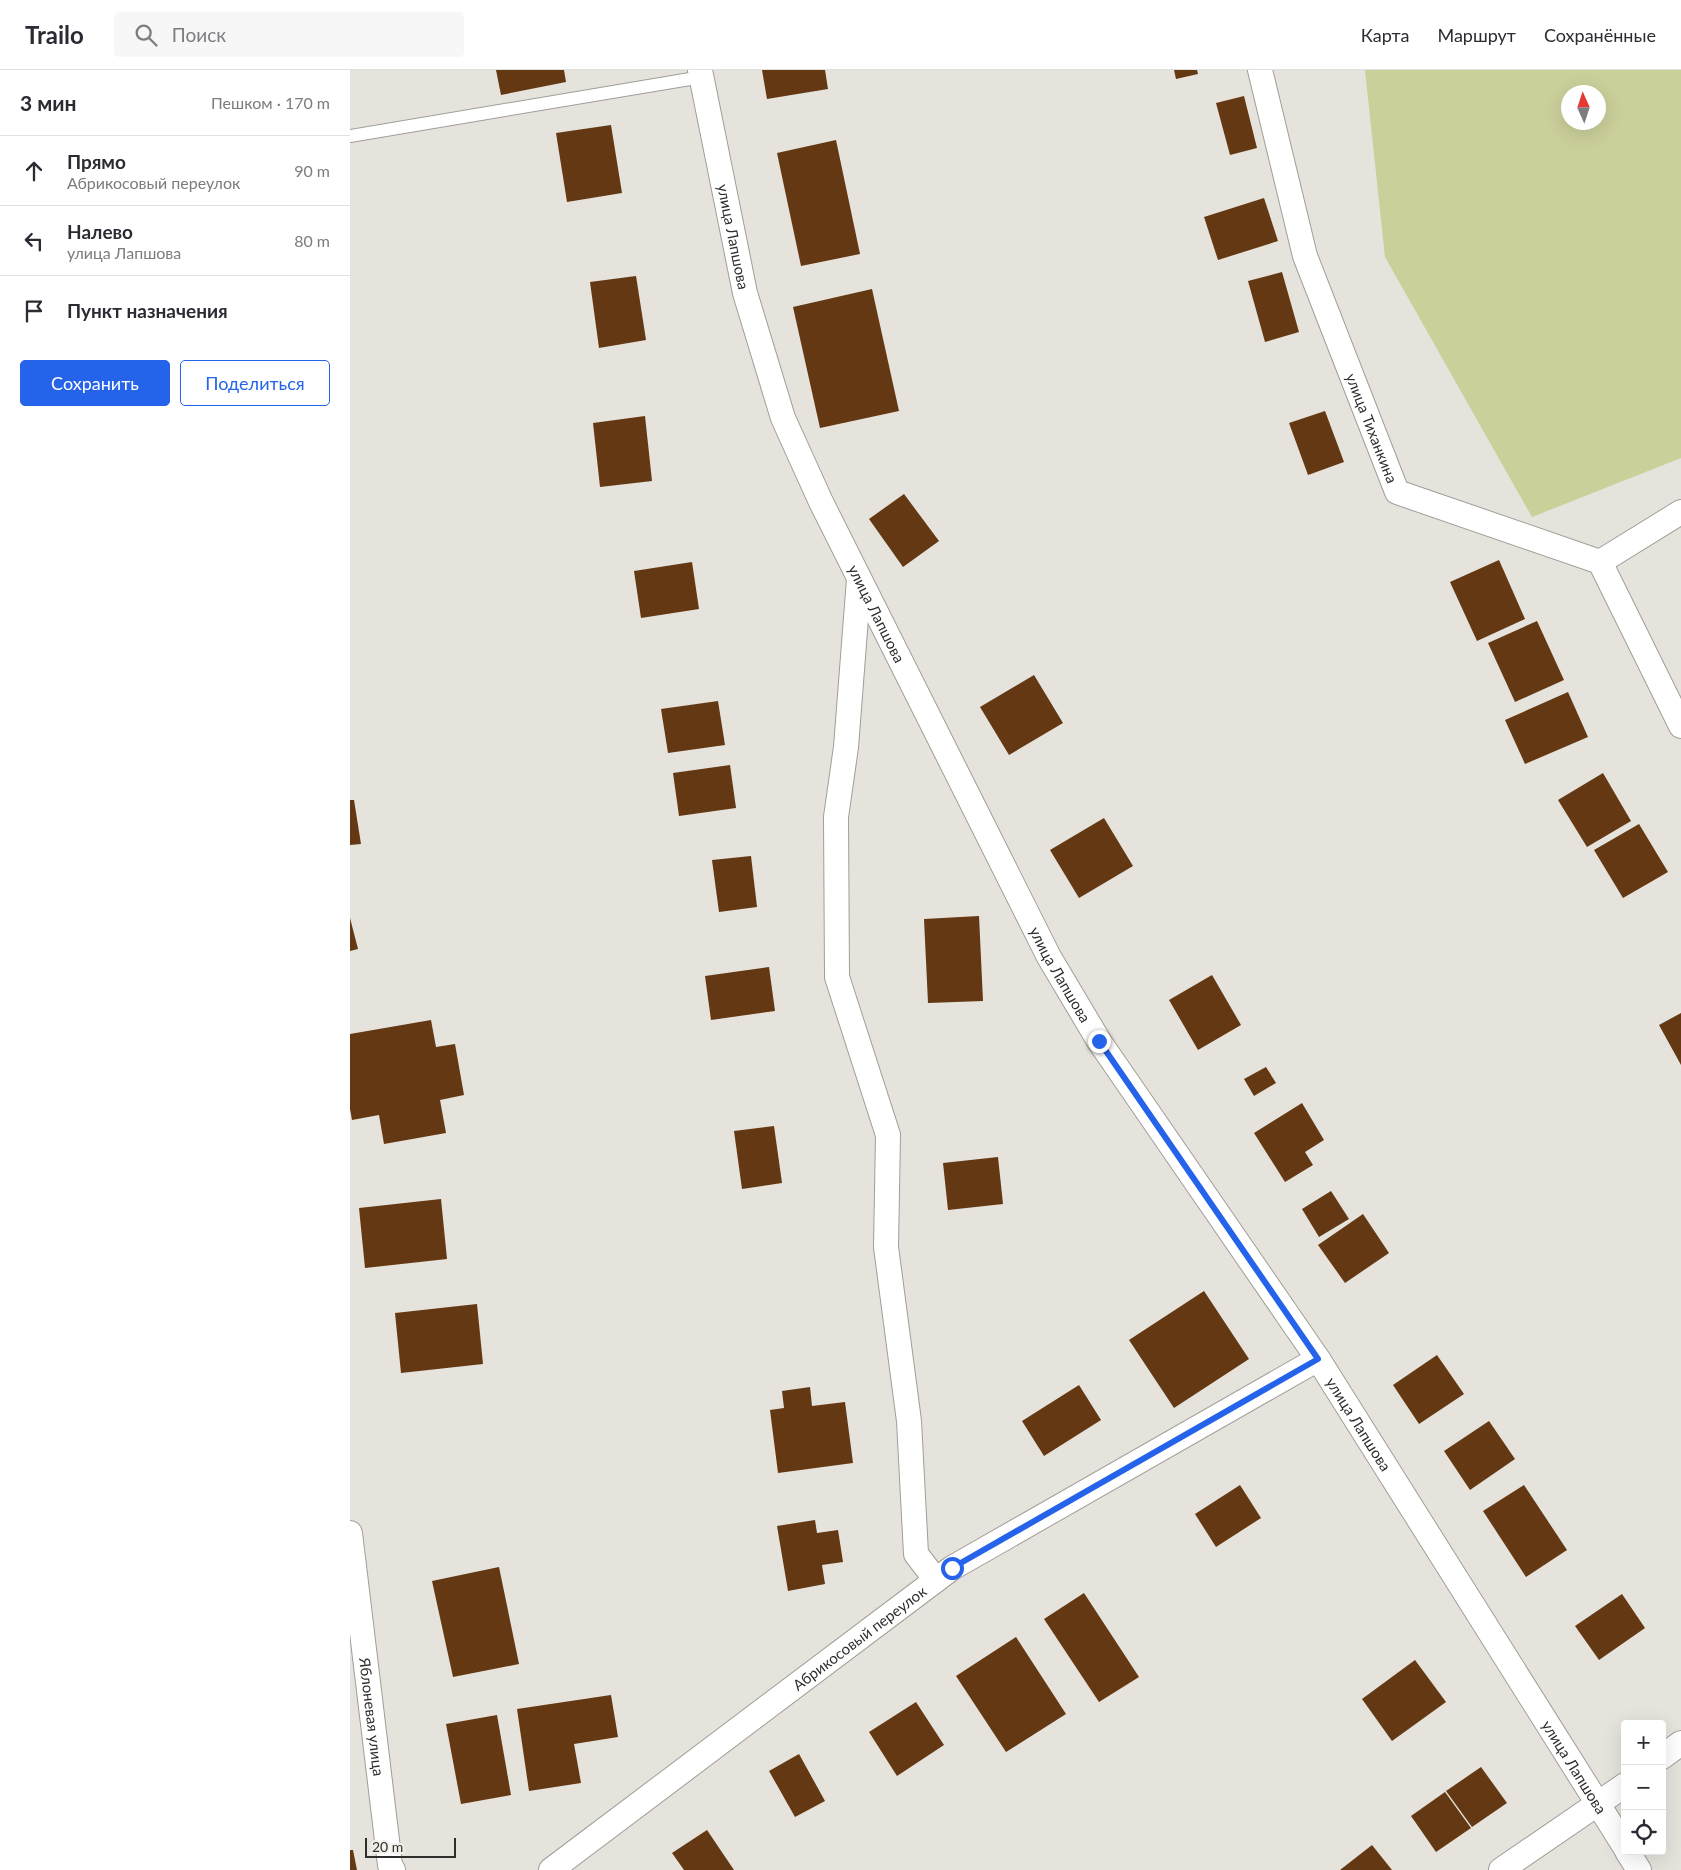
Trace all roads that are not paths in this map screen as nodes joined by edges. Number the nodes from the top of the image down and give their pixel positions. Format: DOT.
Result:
graph roads {
  1 [pos="1260,70"];
  2 [pos="701,73"];
  3 [pos="350,136"];
  4 [pos="1681,512"];
  5 [pos="1600,562"];
  6 [pos="860,579"];
  7 [pos="1681,726"];
  8 [pos="1318,1359"];
  9 [pos="350,1533"];
  10 [pos="936,1580"];
  11 [pos="1681,1743"];
  12 [pos="1666,1754"];
  13 [pos="1621,1788"];
  14 [pos="1598,1805"];
  15 [pos="1621,1841"];
  16 [pos="1630,1855"];
  17 [pos="393,1870"];
  18 [pos="550,1870"];
  19 [pos="1501,1870"];
  20 [pos="1639,1870"];
  1 -- 5 [label="street, улица Тиханкина"];
  2 -- 3 [label="lane"];
  2 -- 6 [label="street, улица Лапшова"];
  4 -- 5 [label="street"];
  5 -- 7 [label="street"];
  6 -- 8 [label="street, улица Лапшова"];
  6 -- 10 [label="street"];
  8 -- 10 [label="street, Абрикосовый переулок"];
  8 -- 14 [label="street, улица Лапшова"];
  9 -- 17 [label="street, Яблоневая улица"];
  10 -- 18 [label="street, Абрикосовый переулок"];
  11 -- 12 [label="street"];
  13 -- 14 [label="street"];
  14 -- 15 [label="street, улица Лапшова"];
  14 -- 19 [label="street"];
  16 -- 20 [label="street"];
}
